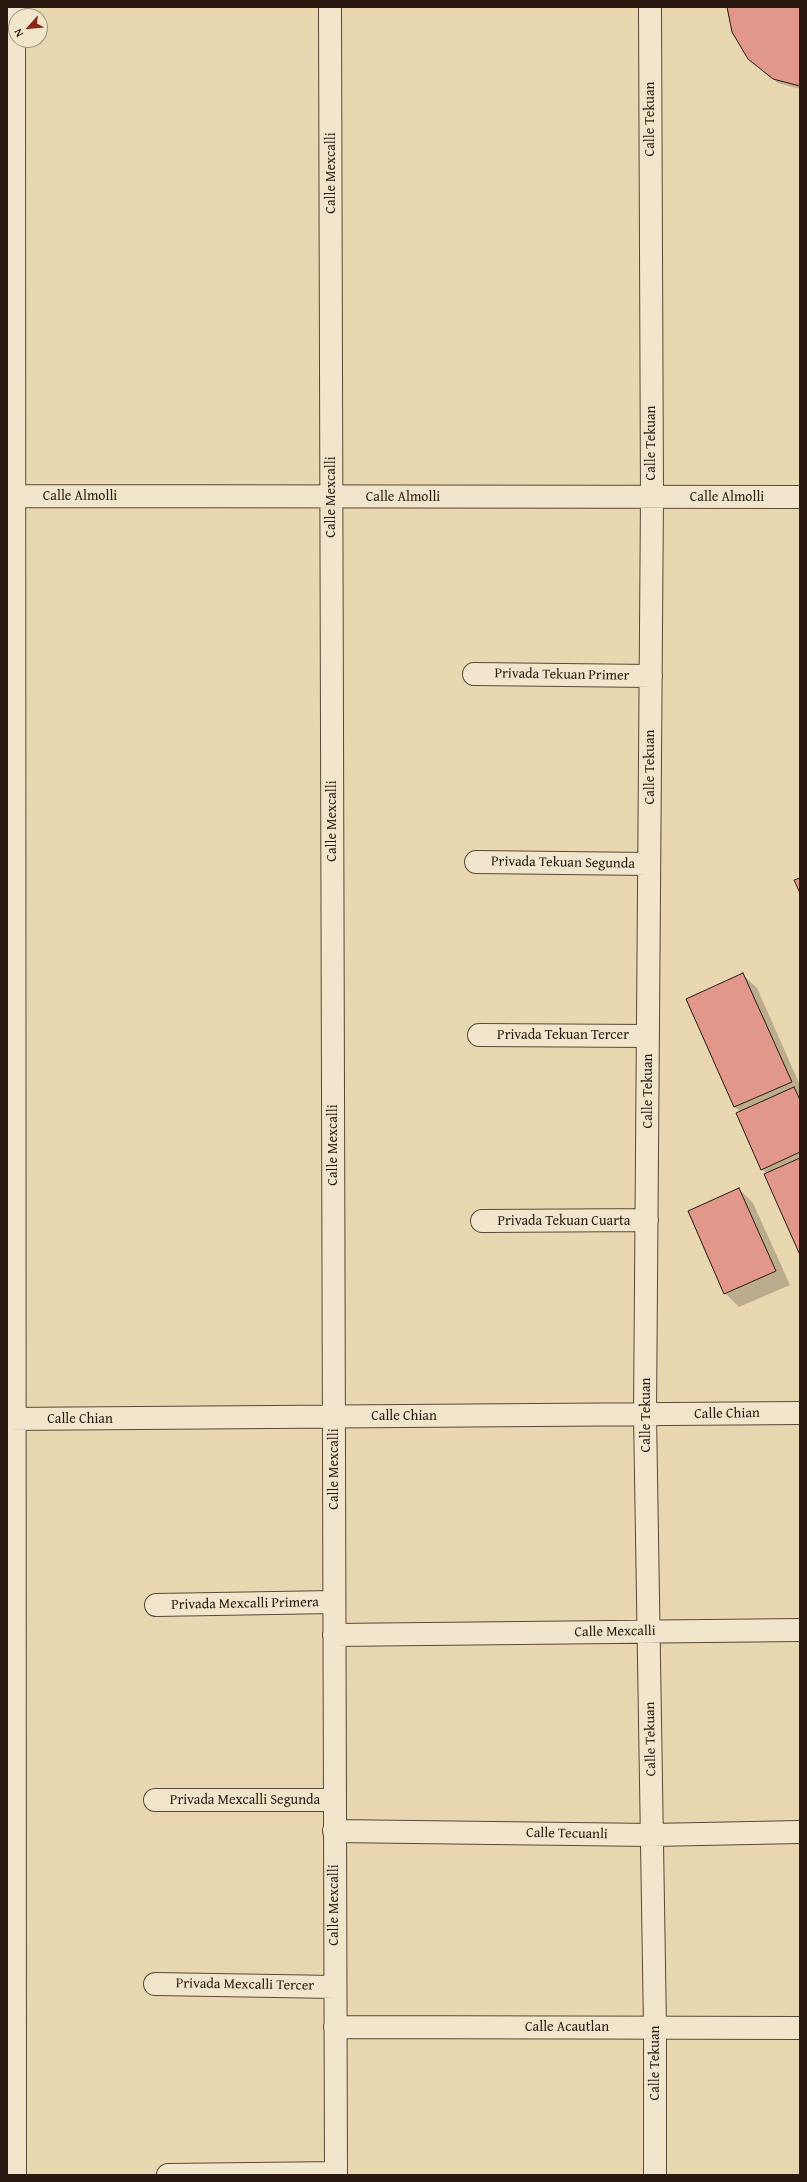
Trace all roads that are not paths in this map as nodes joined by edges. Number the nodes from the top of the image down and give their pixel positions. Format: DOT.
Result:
graph roads {
  1 [pos="14,7"];
  2 [pos="330,7"];
  3 [pos="650,7"];
  4 [pos="11,496"];
  5 [pos="331,496"];
  6 [pos="652,497"];
  7 [pos="800,497"];
  8 [pos="474,674"];
  9 [pos="651,676"];
  10 [pos="476,862"];
  11 [pos="649,864"];
  12 [pos="479,1035"];
  13 [pos="648,1036"];
  14 [pos="647,1220"];
  15 [pos="482,1221"];
  16 [pos="800,1413"];
  17 [pos="645,1414"];
  18 [pos="334,1417"];
  19 [pos="11,1419"];
  20 [pos="334,1602"];
  21 [pos="156,1606"];
  22 [pos="800,1630"];
  23 [pos="650,1632"];
  24 [pos="334,1636"];
  25 [pos="155,1800"];
  26 [pos="334,1800"];
  27 [pos="334,1830"];
  28 [pos="800,1832"];
  29 [pos="652,1835"];
  30 [pos="155,1984"];
  31 [pos="335,1987"];
  32 [pos="335,2027"];
  33 [pos="655,2027"];
  34 [pos="800,2028"];
  35 [pos="336,2174"];
  36 [pos="15,2175"];
  37 [pos="168,2175"];
  38 [pos="655,2175"];
  1 -- 4 [label="street"];
  2 -- 5 [label="street, Calle Mexcalli"];
  3 -- 6 [label="street, Calle Tekuan"];
  4 -- 5 [label="street, Calle Almolli"];
  4 -- 19 [label="street"];
  5 -- 6 [label="street, Calle Almolli"];
  5 -- 18 [label="street, Calle Mexcalli"];
  6 -- 7 [label="street, Calle Almolli"];
  6 -- 9 [label="street, Calle Tekuan"];
  8 -- 9 [label="street, Privada Tekuan Primer"];
  9 -- 11 [label="street, Calle Tekuan"];
  10 -- 11 [label="street, Privada Tekuan Segunda"];
  11 -- 13 [label="street, Calle Tekuan"];
  12 -- 13 [label="street, Privada Tekuan Tercer"];
  13 -- 14 [label="street, Calle Tekuan"];
  14 -- 15 [label="street, Privada Tekuan Cuarta"];
  14 -- 17 [label="street, Calle Tekuan"];
  16 -- 17 [label="street, Calle Chian"];
  17 -- 18 [label="street, Calle Chian"];
  17 -- 23 [label="street, Calle Tekuan"];
  18 -- 19 [label="street, Calle Chian"];
  18 -- 20 [label="street, Calle Mexcalli"];
  19 -- 36 [label="street"];
  20 -- 21 [label="street, Privada Mexcalli Primera"];
  20 -- 24 [label="street, Calle Mexcalli"];
  22 -- 23 [label="street, Calle Mexcalli"];
  23 -- 24 [label="street, Calle Mexcalli"];
  23 -- 29 [label="street, Calle Tekuan"];
  24 -- 26 [label="street, Calle Mexcalli"];
  25 -- 26 [label="street, Privada Mexcalli Segunda"];
  26 -- 27 [label="street, Calle Mexcalli"];
  27 -- 29 [label="street, Calle Tecuanli"];
  27 -- 31 [label="street, Calle Mexcalli"];
  28 -- 29 [label="street, Calle Tecuanli"];
  29 -- 33 [label="street, Calle Tekuan"];
  30 -- 31 [label="street, Privada Mexcalli Tercer"];
  31 -- 32 [label="street, Calle Mexcalli"];
  32 -- 33 [label="street, Calle Acautlan"];
  32 -- 35 [label="street, Calle Mexcalli"];
  33 -- 34 [label="street, Calle Acautlan"];
  33 -- 38 [label="street, Calle Tekuan"];
  35 -- 37 [label="street"];
}
